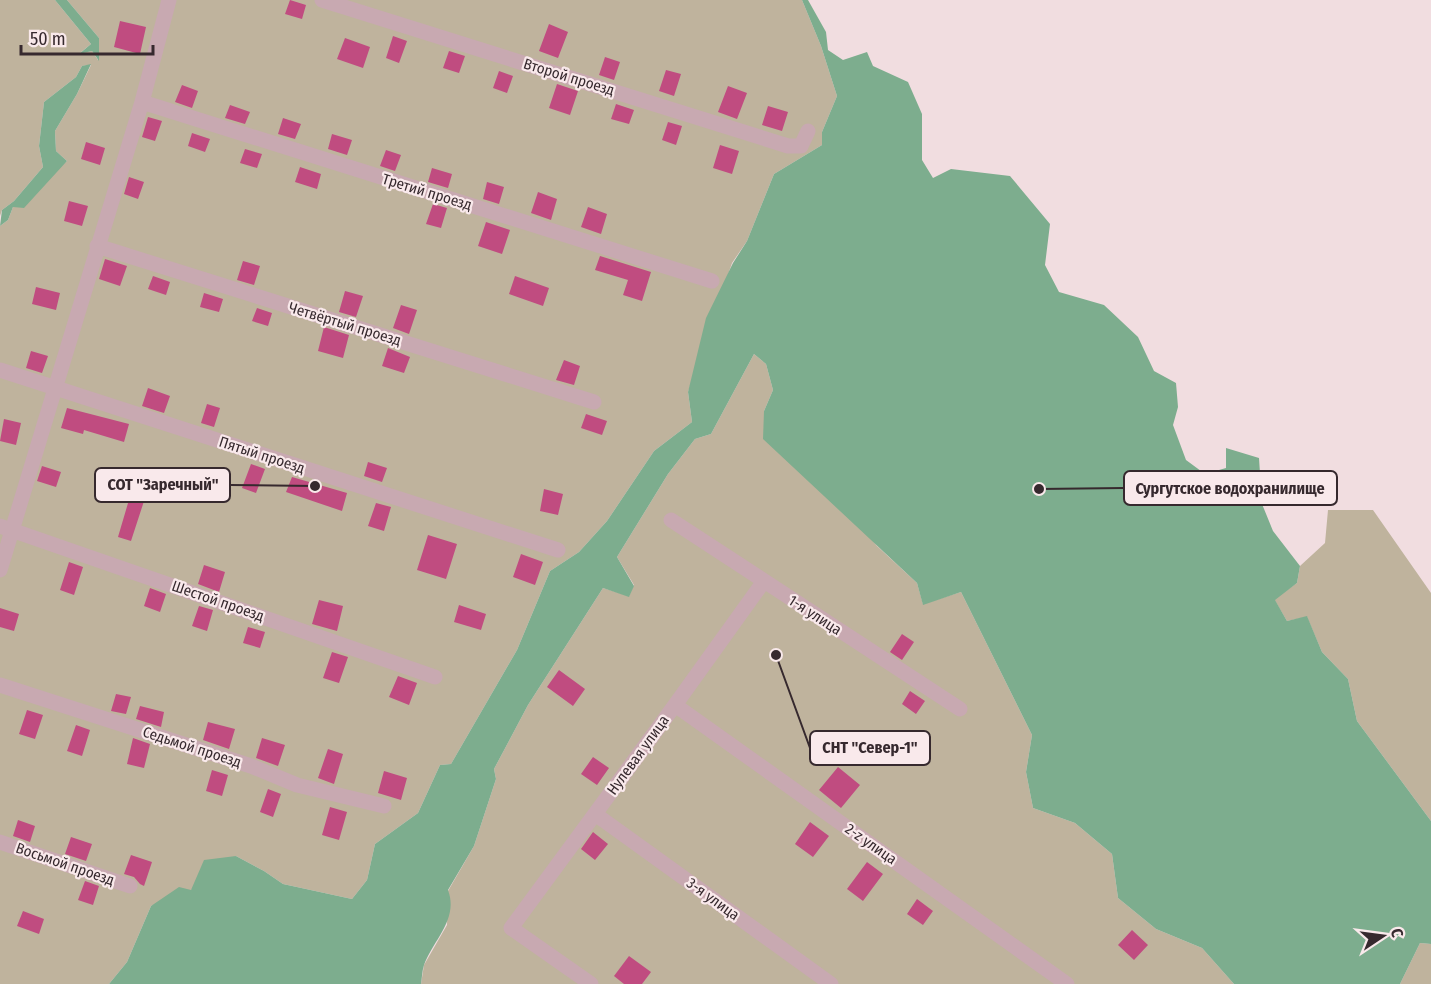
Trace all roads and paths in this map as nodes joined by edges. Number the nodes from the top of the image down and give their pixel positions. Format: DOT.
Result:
graph roads {
  1 [pos="169,0"];
  2 [pos="322,0"];
  3 [pos="142,102"];
  4 [pos="808,131"];
  5 [pos="97,246"];
  6 [pos="712,281"];
  7 [pos="0,370"];
  8 [pos="54,388"];
  9 [pos="594,402"];
  10 [pos="671,520"];
  11 [pos="6,528"];
  12 [pos="558,550"];
  13 [pos="0,570"];
  14 [pos="764,580"];
  15 [pos="435,677"];
  16 [pos="0,685"];
  17 [pos="675,705"];
  18 [pos="960,709"];
  19 [pos="384,806"];
  20 [pos="595,814"];
  21 [pos="0,842"];
  22 [pos="130,886"];
  23 [pos="591,984"];
  24 [pos="831,984"];
  25 [pos="1067,984"];
  1 -- 3 [label="street"];
  2 -- 4 [label="street, Второй проезд"];
  3 -- 5 [label="street"];
  3 -- 6 [label="street, Третий проезд"];
  5 -- 8 [label="street"];
  5 -- 9 [label="street, Четвёртый проезд"];
  7 -- 8 [label="street, Пятый проезд"];
  8 -- 11 [label="street"];
  8 -- 12 [label="street, Пятый проезд"];
  10 -- 14 [label="street, 1-я улица"];
  11 -- 13 [label="street"];
  11 -- 15 [label="street, Шестой проезд"];
  14 -- 17 [label="street, Нулевая улица"];
  14 -- 18 [label="street, 1-я улица"];
  16 -- 19 [label="street, Седьмой проезд"];
  17 -- 20 [label="street, Нулевая улица"];
  17 -- 25 [label="street, 2-z улица"];
  20 -- 23 [label="street, Нулевая улица"];
  20 -- 24 [label="street, 3-я улица"];
  21 -- 22 [label="street, Восьмой проезд"];
}
